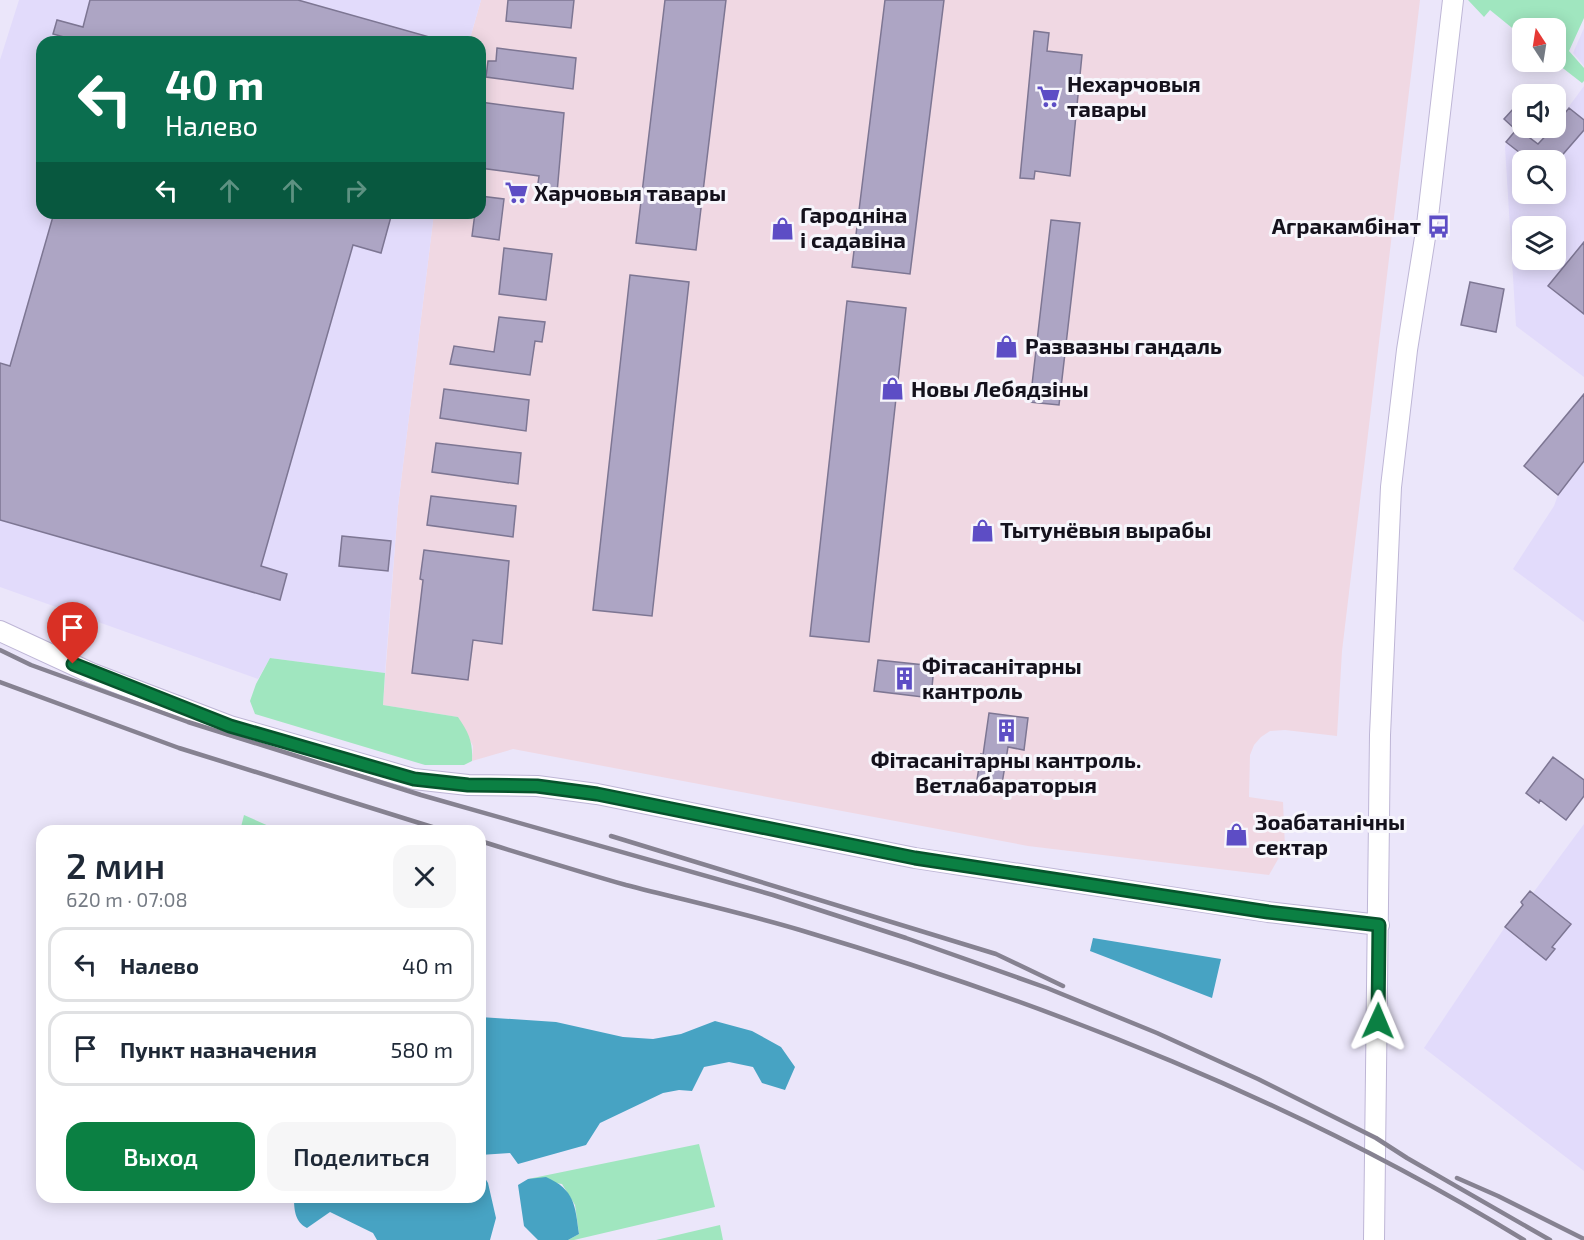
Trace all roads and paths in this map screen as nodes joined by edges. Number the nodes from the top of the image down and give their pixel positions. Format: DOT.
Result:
graph roads {
  1 [pos="1453,0"];
  2 [pos="0,631"];
  3 [pos="1379,925"];
  4 [pos="1374,1240"];
  1 -- 3 [label="street"];
  2 -- 3 [label="street"];
  3 -- 4 [label="street"];
}
